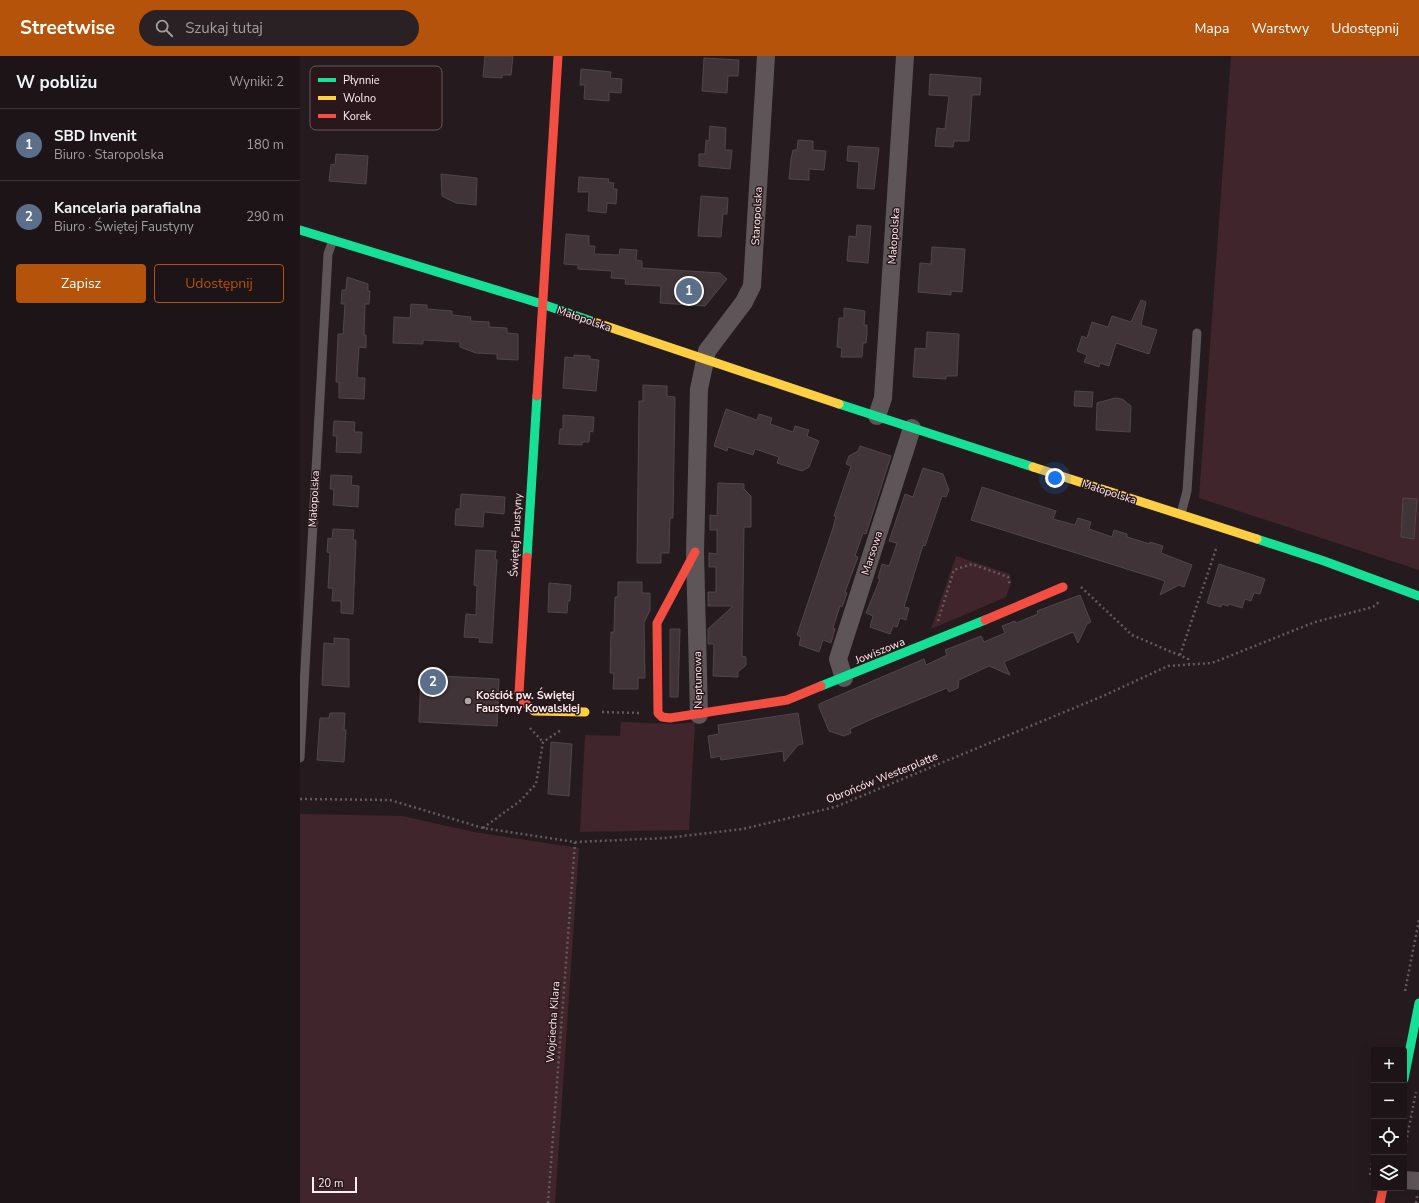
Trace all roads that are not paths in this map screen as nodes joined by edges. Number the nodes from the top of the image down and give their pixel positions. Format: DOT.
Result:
graph roads {
  1 [pos="558,56"];
  2 [pos="766,56"];
  3 [pos="905,56"];
  4 [pos="300,230"];
  5 [pos="333,240"];
  6 [pos="542,304"];
  7 [pos="1197,333"];
  8 [pos="704,360"];
  9 [pos="877,416"];
  10 [pos="912,428"];
  11 [pos="1181,516"];
  12 [pos="695,552"];
  13 [pos="1062,587"];
  14 [pos="1419,596"];
  15 [pos="844,678"];
  16 [pos="585,712"];
  17 [pos="699,715"];
  18 [pos="300,758"];
  19 [pos="1419,1003"];
  20 [pos="1407,1064"];
  21 [pos="1407,1180"];
  22 [pos="1419,1181"];
  23 [pos="1382,1191"];
  24 [pos="1380,1203"];
  1 -- 6 [label="street, Małopolska"];
  2 -- 8 [label="street, Staropolska"];
  3 -- 9 [label="street, Małopolska"];
  4 -- 5 [label="street, Małopolska"];
  5 -- 6 [label="street, Małopolska"];
  5 -- 18 [label="lane, Małopolska"];
  6 -- 8 [label="street, Małopolska"];
  6 -- 16 [label="street, Świętej Faustyny"];
  7 -- 11 [label="lane"];
  8 -- 9 [label="street, Małopolska"];
  8 -- 12 [label="street, Neptunowa"];
  9 -- 10 [label="street, Małopolska"];
  10 -- 11 [label="street, Małopolska"];
  10 -- 15 [label="street, Marsowa"];
  11 -- 14 [label="street, Małopolska"];
  12 -- 17 [label="street, Neptunowa"];
  12 -- 17 [label="street, Neptunowa"];
  13 -- 15 [label="street, Jowiszowa"];
  15 -- 17 [label="street, Jowiszowa"];
  19 -- 20 [label="street"];
  21 -- 22 [label="street"];
  23 -- 24 [label="street"];
}
